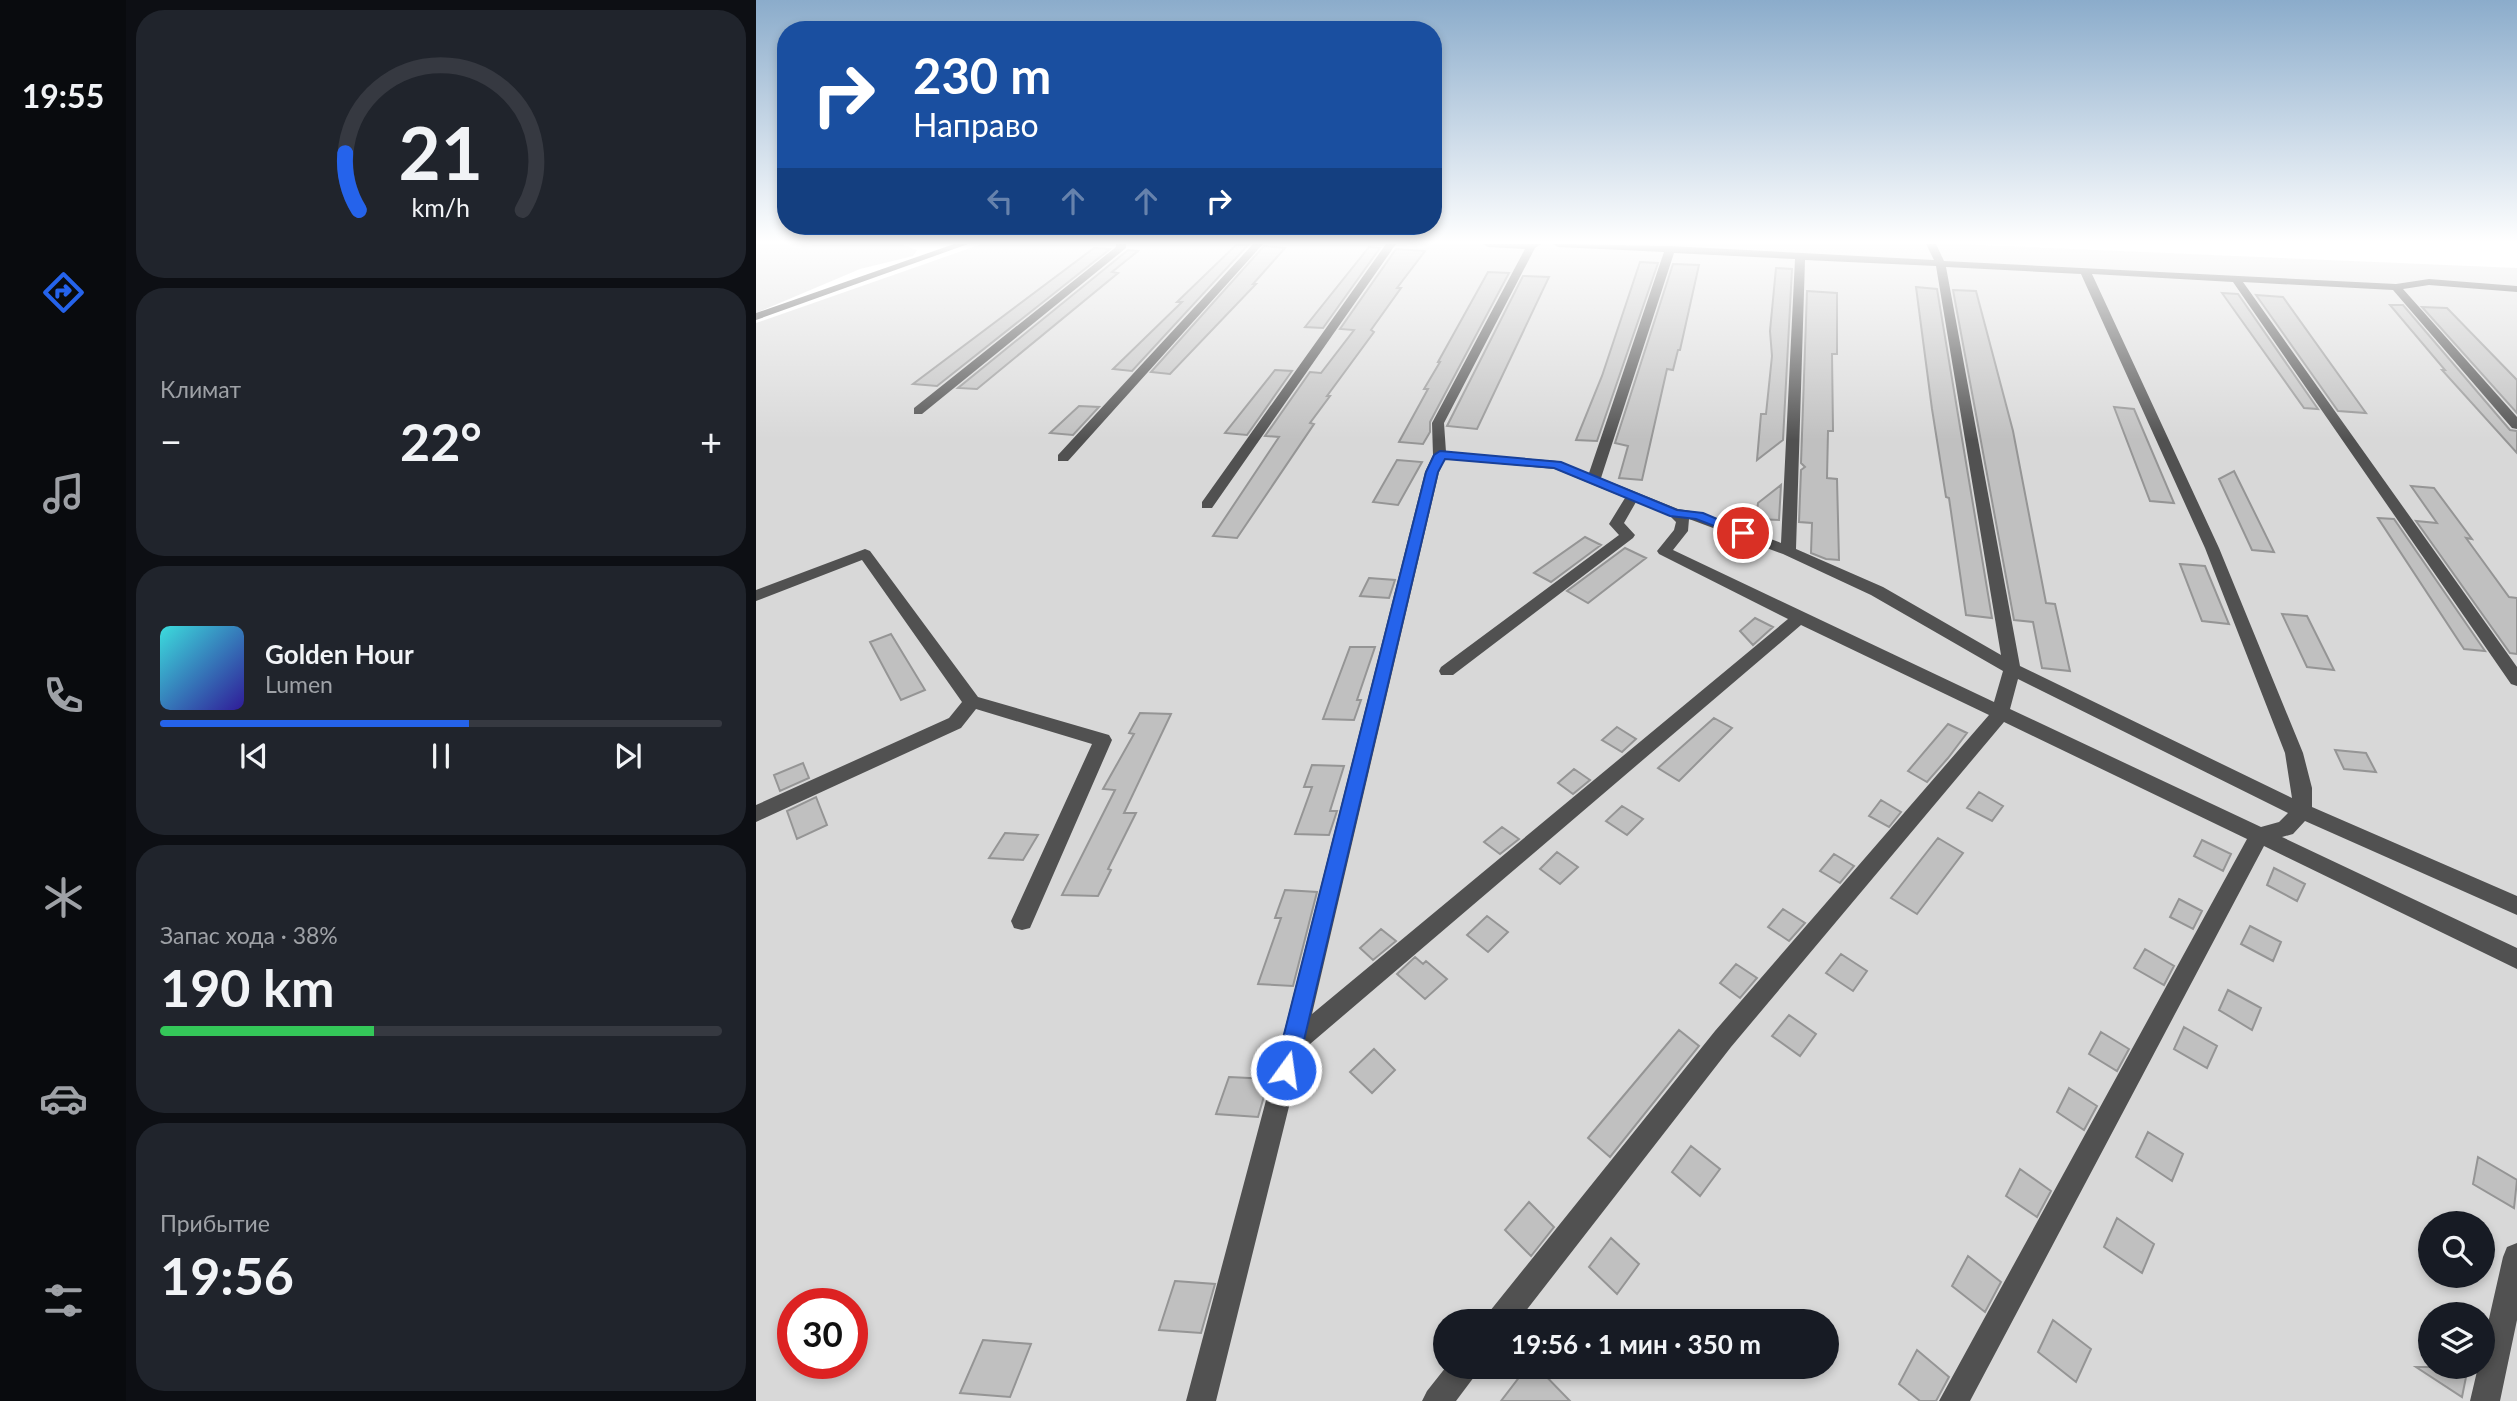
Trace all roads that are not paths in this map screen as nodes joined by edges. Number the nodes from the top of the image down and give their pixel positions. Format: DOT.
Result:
graph roads {
  1 [pos="778,309"];
  2 [pos="1045,309"];
  3 [pos="1198,309"];
  4 [pos="1345,309"];
  5 [pos="1499,309"];
  6 [pos="1650,309"];
  7 [pos="1798,309"];
  8 [pos="1948,309"];
  9 [pos="2103,309"];
  10 [pos="2257,309"];
  11 [pos="2416,309"];
  12 [pos="756,317"];
  13 [pos="918,411"];
  14 [pos="2517,425"];
  15 [pos="1440,455"];
  16 [pos="1063,458"];
  17 [pos="1594,479"];
  18 [pos="1633,496"];
  19 [pos="1207,505"];
  20 [pos="1675,513"];
  21 [pos="1788,551"];
  22 [pos="756,596"];
  23 [pos="1799,618"];
  24 [pos="2012,669"];
  25 [pos="1447,671"];
  26 [pos="2517,680"];
  27 [pos="972,702"];
  28 [pos="2000,714"];
  29 [pos="2302,811"];
  30 [pos="756,814"];
  31 [pos="2259,836"];
  32 [pos="2517,906"];
  33 [pos="1022,921"];
  34 [pos="2517,959"];
  35 [pos="1293,1044"];
  36 [pos="2517,1257"];
  37 [pos="1509,1309"];
  38 [pos="1454,1379"];
  39 [pos="1201,1401"];
  40 [pos="1437,1401"];
  41 [pos="1954,1401"];
  42 [pos="2485,1401"];
  1 -- 12 [label="street"];
  2 -- 13 [label="street"];
  3 -- 16 [label="street"];
  4 -- 19 [label="street"];
  5 -- 15 [label="street"];
  6 -- 17 [label="street"];
  7 -- 21 [label="street"];
  8 -- 24 [label="street"];
  9 -- 29 [label="street"];
  10 -- 26 [label="street"];
  11 -- 14 [label="street"];
  15 -- 17 [label="street"];
  15 -- 35 [label="street"];
  17 -- 18 [label="street"];
  18 -- 20 [label="street"];
  18 -- 25 [label="street"];
  20 -- 21 [label="street"];
  20 -- 23 [label="street"];
  21 -- 24 [label="street"];
  22 -- 27 [label="street"];
  23 -- 28 [label="street"];
  23 -- 35 [label="street"];
  24 -- 28 [label="street"];
  24 -- 29 [label="street"];
  27 -- 30 [label="street"];
  27 -- 33 [label="street"];
  28 -- 31 [label="street"];
  28 -- 37 [label="street"];
  29 -- 31 [label="street"];
  29 -- 32 [label="street"];
  31 -- 34 [label="street"];
  31 -- 41 [label="street"];
  35 -- 39 [label="street"];
  36 -- 42 [label="street"];
  38 -- 40 [label="street"];
}
